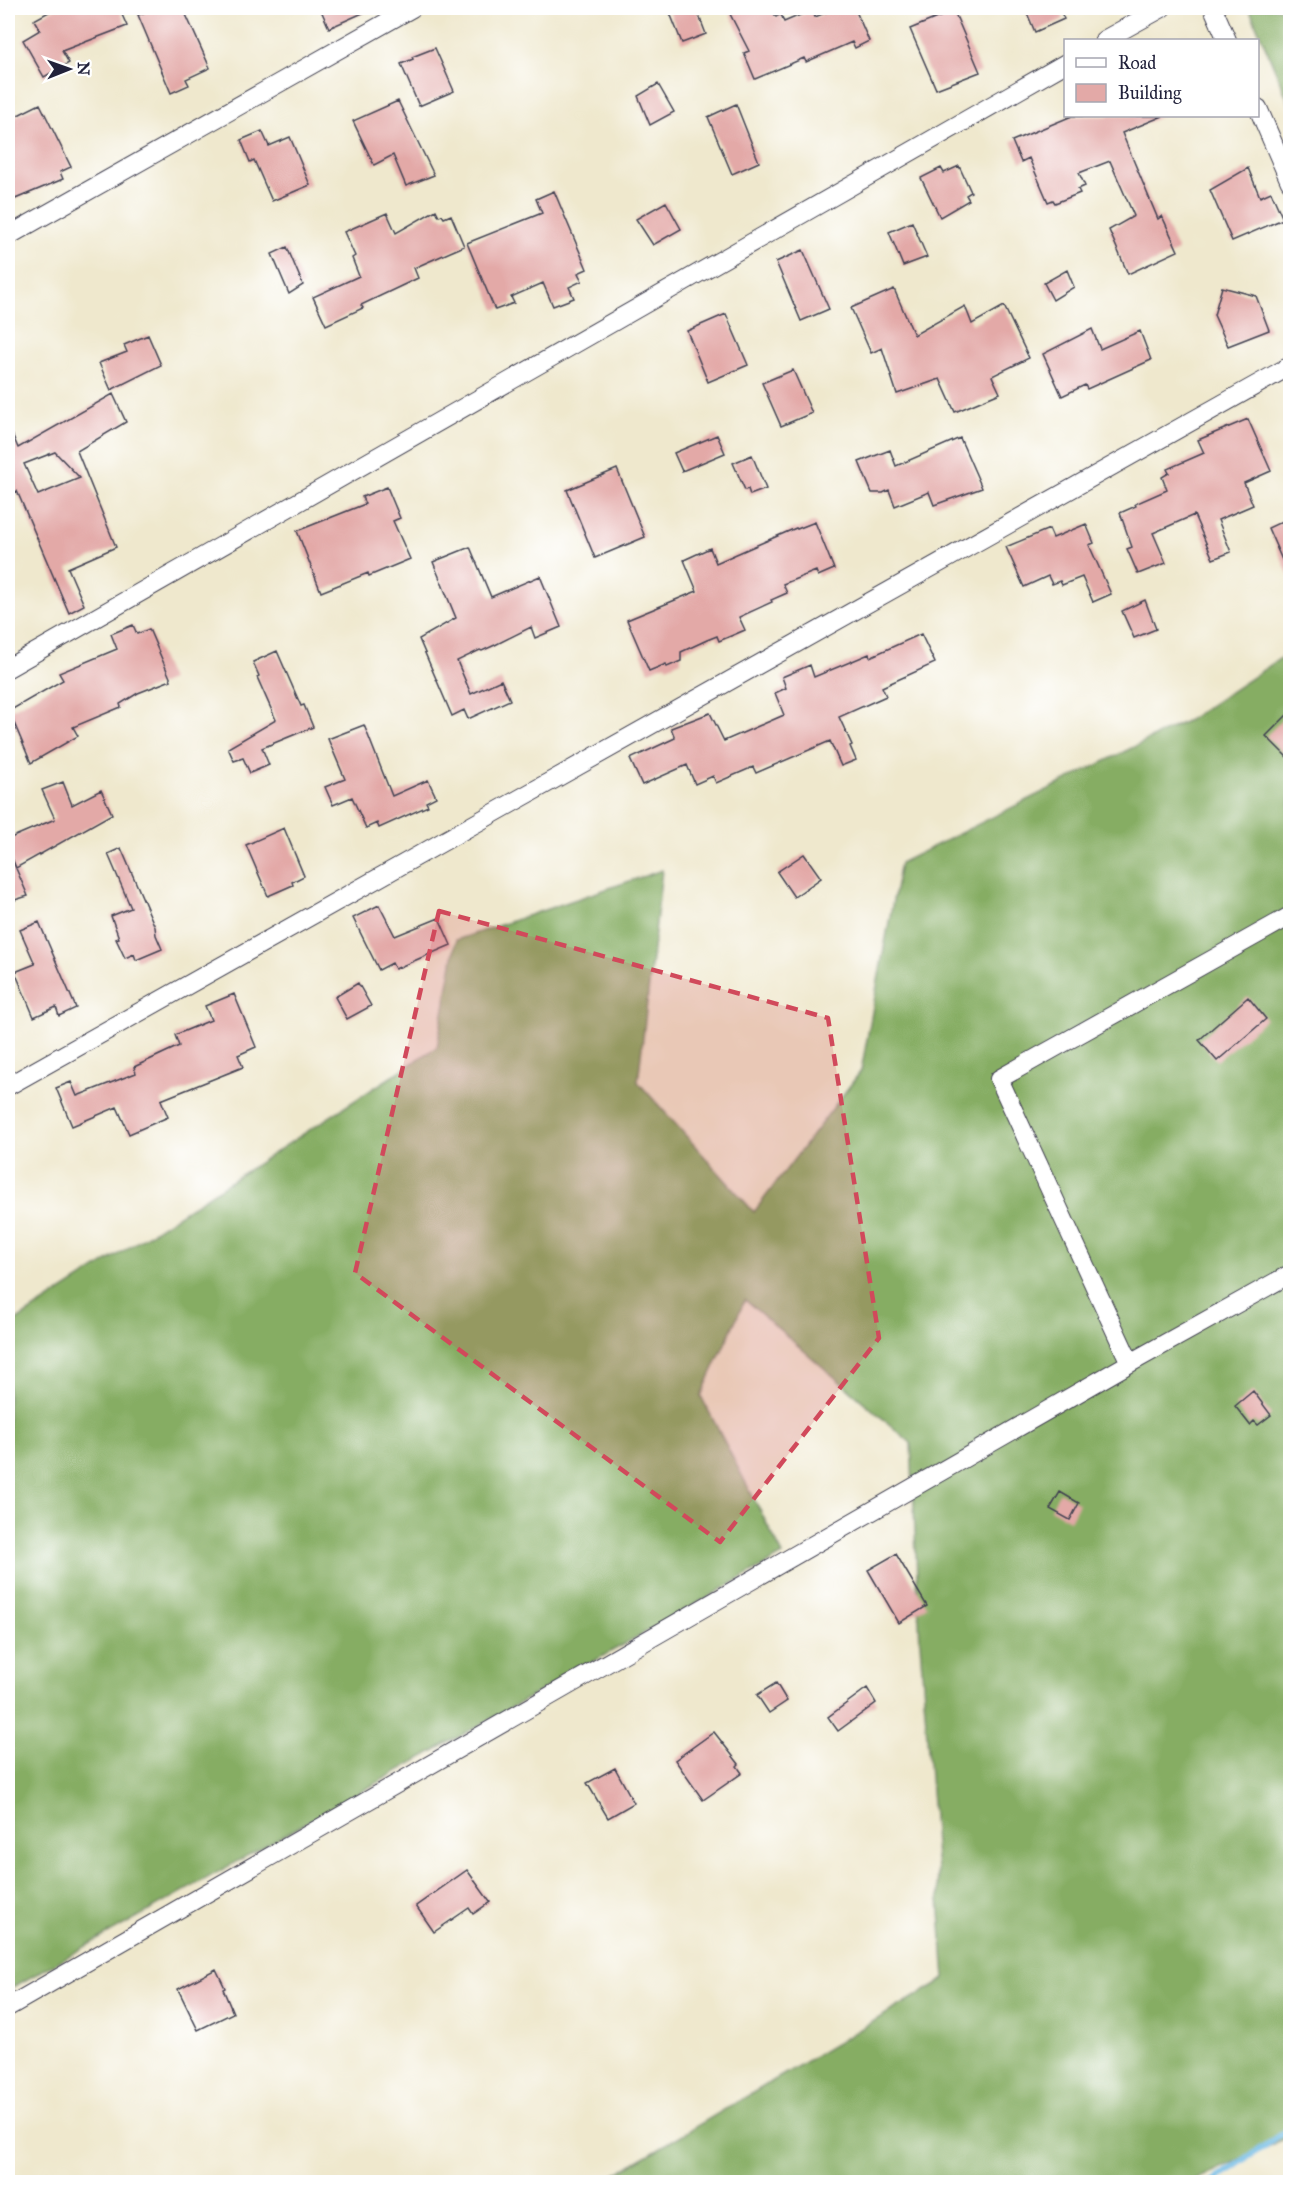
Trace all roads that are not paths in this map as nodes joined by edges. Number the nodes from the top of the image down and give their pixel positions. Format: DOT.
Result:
graph roads {
  1 [pos="412,8"];
  2 [pos="1162,8"];
  3 [pos="1213,8"];
  4 [pos="1106,39"];
  5 [pos="1227,39"];
  6 [pos="1064,64"];
  7 [pos="1259,112"];
  8 [pos="1290,182"];
  9 [pos="8,236"];
  10 [pos="1290,366"];
  11 [pos="8,668"];
  12 [pos="1290,916"];
  13 [pos="8,1086"];
  14 [pos="1290,1274"];
  15 [pos="1130,1364"];
  16 [pos="8,2007"];
  1 -- 9 [label="street"];
  2 -- 4 [label="street"];
  3 -- 5 [label="street"];
  6 -- 11 [label="street"];
  7 -- 8 [label="street"];
  10 -- 13 [label="street"];
  12 -- 15 [label="street"];
  14 -- 15 [label="street"];
  15 -- 16 [label="street"];
}
